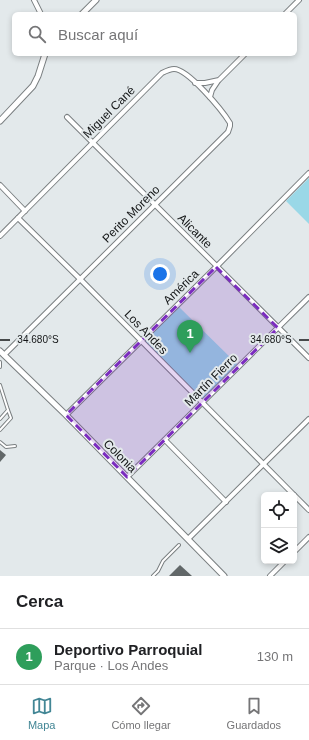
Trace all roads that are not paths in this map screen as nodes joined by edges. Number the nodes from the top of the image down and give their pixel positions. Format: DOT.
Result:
graph roads {
  1 [pos="34,0"];
  2 [pos="96,0"];
  3 [pos="299,0"];
  4 [pos="40,12"];
  5 [pos="84,12"];
  6 [pos="287,12"];
  7 [pos="44,56"];
  8 [pos="243,56"];
  9 [pos="219,80"];
  10 [pos="195,83"];
  11 [pos="210,97"];
  12 [pos="67,117"];
  13 [pos="0,121"];
  14 [pos="93,143"];
  15 [pos="308,176"];
  16 [pos="0,185"];
  17 [pos="155,205"];
  18 [pos="25,211"];
  19 [pos="18,218"];
  20 [pos="0,236"];
  21 [pos="216,267"];
  22 [pos="80,279"];
  23 [pos="309,297"];
  24 [pos="278,328"];
  25 [pos="140,340"];
  26 [pos="1,352"];
  27 [pos="309,358"];
  28 [pos="0,362"];
  29 [pos="0,367"];
  30 [pos="0,385"];
  31 [pos="202,403"];
  32 [pos="8,410"];
  33 [pos="66,415"];
  34 [pos="0,419"];
  35 [pos="309,419"];
  36 [pos="0,430"];
  37 [pos="165,440"];
  38 [pos="0,442"];
  39 [pos="15,446"];
  40 [pos="263,465"];
  41 [pos="127,477"];
  42 [pos="291,492"];
  43 [pos="297,498"];
  44 [pos="226,502"];
  45 [pos="309,510"];
  46 [pos="309,537"];
  47 [pos="188,539"];
  48 [pos="179,546"];
  49 [pos="297,549"];
  50 [pos="282,564"];
  51 [pos="153,576"];
  52 [pos="224,576"];
  53 [pos="270,576"];
  1 -- 4 [label="street"];
  2 -- 5 [label="street"];
  3 -- 6 [label="street"];
  7 -- 13 [label="street"];
  8 -- 9 [label="street"];
  9 -- 10 [label="street"];
  9 -- 11 [label="street"];
  10 -- 11 [label="street, Perito Moreno"];
  10 -- 14 [label="street, Miguel Cané"];
  11 -- 17 [label="street, Perito Moreno"];
  12 -- 14 [label="street, Alicante"];
  14 -- 17 [label="street, Alicante"];
  14 -- 18 [label="street, Miguel Cané"];
  15 -- 21 [label="street, América"];
  16 -- 18 [label="street"];
  17 -- 21 [label="street, Alicante"];
  17 -- 22 [label="street, Perito Moreno"];
  18 -- 19 [label="street, Miguel Cané"];
  19 -- 20 [label="street, Miguel Cané"];
  19 -- 22 [label="street, Los Andes"];
  21 -- 24 [label="street, Alicante"];
  21 -- 25 [label="street, América"];
  22 -- 25 [label="street, Los Andes"];
  22 -- 26 [label="street, Perito Moreno"];
  23 -- 24 [label="street, Martín Fierro"];
  24 -- 27 [label="street, Alicante"];
  24 -- 31 [label="street, Martín Fierro"];
  25 -- 31 [label="street, Los Andes"];
  25 -- 33 [label="street, América"];
  26 -- 33 [label="street, Colonia"];
  28 -- 29 [label="lane"];
  30 -- 32 [label="lane"];
  31 -- 37 [label="street, Martín Fierro"];
  31 -- 40 [label="street, Los Andes"];
  32 -- 34 [label="lane"];
  32 -- 36 [label="lane"];
  33 -- 41 [label="street, Colonia"];
  35 -- 40 [label="street"];
  37 -- 41 [label="street, Martín Fierro"];
  37 -- 44 [label="street"];
  38 -- 39 [label="lane"];
  40 -- 42 [label="street, Los Andes"];
  40 -- 44 [label="street"];
  41 -- 47 [label="street, Colonia"];
  43 -- 45 [label="street, Los Andes"];
  44 -- 47 [label="street"];
  46 -- 49 [label="street"];
  47 -- 52 [label="street, Colonia"];
  48 -- 51 [label="lane"];
  50 -- 53 [label="street"];
}
